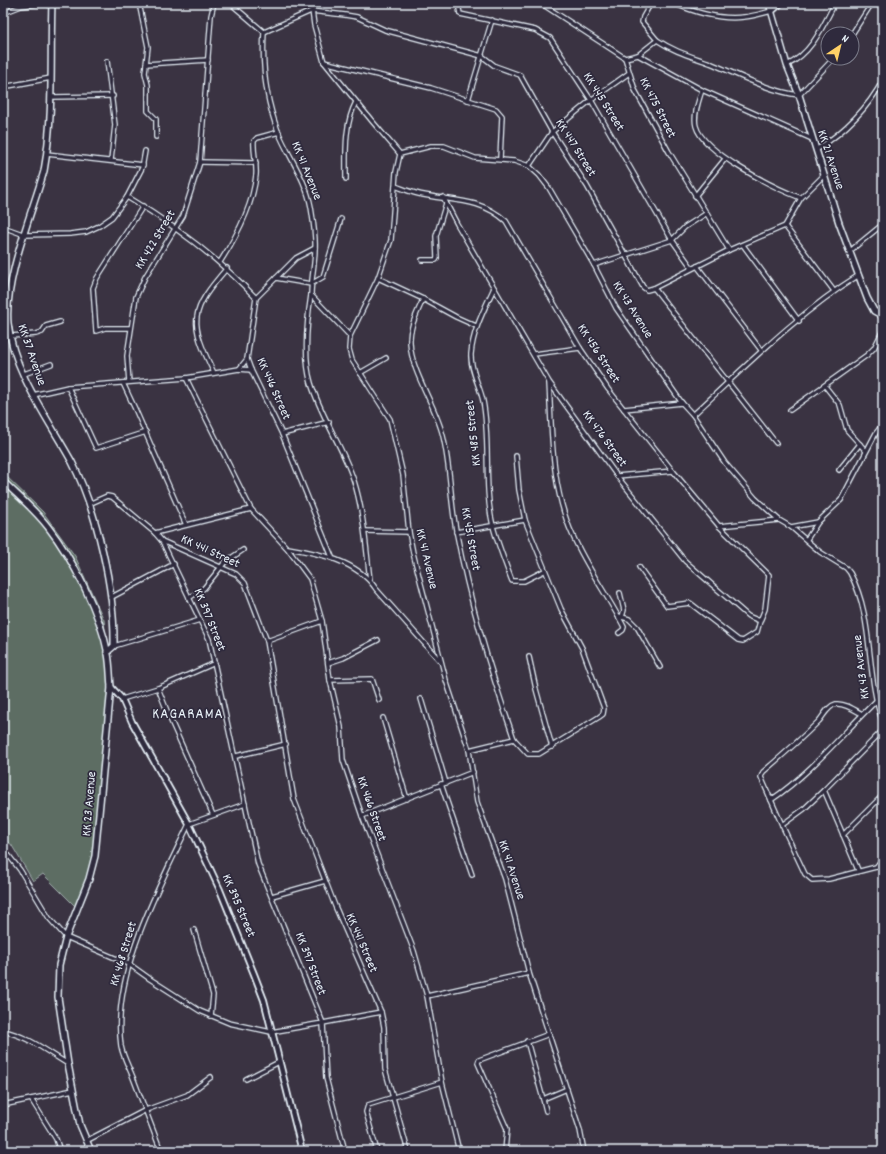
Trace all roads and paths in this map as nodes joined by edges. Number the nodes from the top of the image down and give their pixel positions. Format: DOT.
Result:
graph roads {
  1 [pos="44,3"];
  2 [pos="52,3"];
  3 [pos="139,3"];
  4 [pos="214,3"];
  5 [pos="230,3"];
  6 [pos="311,3"];
  7 [pos="458,3"];
  8 [pos="651,3"];
  9 [pos="673,3"];
  10 [pos="769,3"];
  11 [pos="781,3"];
  12 [pos="836,3"];
  13 [pos="872,3"];
  14 [pos="542,4"];
  15 [pos="311,11"];
  16 [pos="772,11"];
  17 [pos="3,13"];
  18 [pos="492,20"];
  19 [pos="857,26"];
  20 [pos="264,32"];
  21 [pos="657,40"];
  22 [pos="638,55"];
  23 [pos="482,56"];
  24 [pos="625,58"];
  25 [pos="208,60"];
  26 [pos="107,61"];
  27 [pos="324,62"];
  28 [pos="146,64"];
  29 [pos="787,65"];
  30 [pos="827,66"];
  31 [pos="629,74"];
  32 [pos="51,78"];
  33 [pos="883,80"];
  34 [pos="3,88"];
  35 [pos="702,90"];
  36 [pos="113,96"];
  37 [pos="799,96"];
  38 [pos="51,97"];
  39 [pos="468,100"];
  40 [pos="591,100"];
  41 [pos="356,102"];
  42 [pos="278,132"];
  43 [pos="552,132"];
  44 [pos="156,137"];
  45 [pos="812,139"];
  46 [pos="816,150"];
  47 [pos="145,151"];
  48 [pos="47,154"];
  49 [pos="400,154"];
  50 [pos="500,159"];
  51 [pos="725,159"];
  52 [pos="111,160"];
  53 [pos="200,162"];
  54 [pos="256,163"];
  55 [pos="143,165"];
  56 [pos="529,166"];
  57 [pos="824,175"];
  58 [pos="346,179"];
  59 [pos="395,186"];
  60 [pos="695,196"];
  61 [pos="127,197"];
  62 [pos="443,197"];
  63 [pos="801,198"];
  64 [pos="446,203"];
  65 [pos="143,206"];
  66 [pos="707,213"];
  67 [pos="341,219"];
  68 [pos="883,224"];
  69 [pos="785,226"];
  70 [pos="3,227"];
  71 [pos="177,229"];
  72 [pos="25,235"];
  73 [pos="672,240"];
  74 [pos="743,245"];
  75 [pos="316,248"];
  76 [pos="729,250"];
  77 [pos="850,251"];
  78 [pos="625,256"];
  79 [pos="422,260"];
  80 [pos="220,262"];
  81 [pos="594,265"];
  82 [pos="697,266"];
  83 [pos="227,268"];
  84 [pos="692,268"];
  85 [pos="860,275"];
  86 [pos="276,278"];
  87 [pos="378,278"];
  88 [pos="311,284"];
  89 [pos="494,288"];
  90 [pos="654,288"];
  91 [pos="834,291"];
  92 [pos="311,295"];
  93 [pos="256,298"];
  94 [pos="423,299"];
  95 [pos="3,300"];
  96 [pos="10,300"];
  97 [pos="883,316"];
  98 [pos="799,321"];
  99 [pos="60,322"];
  100 [pos="476,326"];
  101 [pos="130,328"];
  102 [pos="883,330"];
  103 [pos="10,336"];
  104 [pos="350,336"];
  105 [pos="580,348"];
  106 [pos="761,350"];
  107 [pos="534,354"];
  108 [pos="248,358"];
  109 [pos="386,358"];
  110 [pos="51,364"];
  111 [pos="239,369"];
  112 [pos="251,370"];
  113 [pos="214,373"];
  114 [pos="360,373"];
  115 [pos="24,374"];
  116 [pos="186,378"];
  117 [pos="129,382"];
  118 [pos="549,382"];
  119 [pos="728,382"];
  120 [pos="123,383"];
  121 [pos="825,386"];
  122 [pos="68,387"];
  123 [pos="33,395"];
  124 [pos="682,403"];
  125 [pos="624,409"];
  126 [pos="790,410"];
  127 [pos="693,415"];
  128 [pos="329,422"];
  129 [pos="883,424"];
  130 [pos="146,432"];
  131 [pos="282,434"];
  132 [pos="776,443"];
  133 [pos="860,444"];
  134 [pos="866,451"];
  135 [pos="516,456"];
  136 [pos="838,470"];
  137 [pos="672,471"];
  138 [pos="617,476"];
  139 [pos="3,481"];
  140 [pos="89,504"];
  141 [pos="251,509"];
  142 [pos="525,520"];
  143 [pos="779,520"];
  144 [pos="818,522"];
  145 [pos="186,525"];
  146 [pos="493,526"];
  147 [pos="719,526"];
  148 [pos="792,527"];
  149 [pos="365,531"];
  150 [pos="409,532"];
  151 [pos="456,532"];
  152 [pos="155,533"];
  153 [pos="807,539"];
  154 [pos="162,541"];
  155 [pos="287,548"];
  156 [pos="243,550"];
  157 [pos="332,557"];
  158 [pos="174,564"];
  159 [pos="639,567"];
  160 [pos="222,568"];
  161 [pos="544,571"];
  162 [pos="370,580"];
  163 [pos="620,593"];
  164 [pos="110,598"];
  165 [pos="190,598"];
  166 [pos="620,616"];
  167 [pos="200,620"];
  168 [pos="322,621"];
  169 [pos="760,621"];
  170 [pos="619,633"];
  171 [pos="378,640"];
  172 [pos="267,641"];
  173 [pos="114,646"];
  174 [pos="107,652"];
  175 [pos="529,657"];
  176 [pos="442,662"];
  177 [pos="215,663"];
  178 [pos="328,663"];
  179 [pos="660,667"];
  180 [pos="330,680"];
  181 [pos="111,687"];
  182 [pos="158,688"];
  183 [pos="122,699"];
  184 [pos="421,699"];
  185 [pos="379,700"];
  186 [pos="876,701"];
  187 [pos="862,714"];
  188 [pos="383,718"];
  189 [pos="883,723"];
  190 [pos="883,730"];
  191 [pos="514,739"];
  192 [pos="286,744"];
  193 [pos="552,747"];
  194 [pos="469,750"];
  195 [pos="236,756"];
  196 [pos="473,772"];
  197 [pos="446,782"];
  198 [pos="441,784"];
  199 [pos="824,790"];
  200 [pos="883,795"];
  201 [pos="407,799"];
  202 [pos="771,800"];
  203 [pos="245,804"];
  204 [pos="213,815"];
  205 [pos="362,816"];
  206 [pos="189,824"];
  207 [pos="782,825"];
  208 [pos="843,835"];
  209 [pos="3,848"];
  210 [pos="883,858"];
  211 [pos="858,870"];
  212 [pos="472,875"];
  213 [pos="325,881"];
  214 [pos="272,896"];
  215 [pos="194,930"];
  216 [pos="66,937"];
  217 [pos="129,964"];
  218 [pos="529,973"];
  219 [pos="427,996"];
  220 [pos="381,1012"];
  221 [pos="211,1016"];
  222 [pos="323,1023"];
  223 [pos="3,1031"];
  224 [pos="271,1032"];
  225 [pos="549,1034"];
  226 [pos="528,1041"];
  227 [pos="279,1062"];
  228 [pos="68,1064"];
  229 [pos="211,1077"];
  230 [pos="246,1079"];
  231 [pos="442,1082"];
  232 [pos="567,1089"];
  233 [pos="73,1090"];
  234 [pos="393,1097"];
  235 [pos="543,1098"];
  236 [pos="31,1099"];
  237 [pos="3,1105"];
  238 [pos="146,1110"];
  239 [pos="546,1111"];
  240 [pos="86,1140"];
  241 [pos="60,1151"];
  242 [pos="91,1151"];
  243 [pos="161,1151"];
  244 [pos="302,1151"];
  245 [pos="345,1151"];
  246 [pos="377,1151"];
  247 [pos="408,1151"];
  248 [pos="459,1151"];
  249 [pos="506,1151"];
  250 [pos="584,1151"];
  1 -- 17 [label="street"];
  2 -- 32 [label="main road, KK 37 Avenue"];
  3 -- 28 [label="street"];
  4 -- 25 [label="street, KK 422 Street"];
  5 -- 20 [label="street"];
  6 -- 15 [label="street"];
  7 -- 18 [label="street, KK 445 Street"];
  8 -- 21 [label="street"];
  9 -- 16 [label="street"];
  10 -- 16 [label="main road, KK 21 Avenue"];
  11 -- 16 [label="street"];
  12 -- 29 [label="street"];
  13 -- 19 [label="street"];
  14 -- 24 [label="street"];
  15 -- 20 [label="street"];
  15 -- 23 [label="street, KK 447 Street"];
  15 -- 27 [label="street"];
  16 -- 29 [label="main road, KK 21 Avenue"];
  18 -- 23 [label="street"];
  18 -- 40 [label="street, KK 445 Street"];
  20 -- 42 [label="street, KK 41 Avenue"];
  21 -- 22 [label="street"];
  21 -- 37 [label="street"];
  22 -- 24 [label="street"];
  22 -- 35 [label="street"];
  23 -- 39 [label="street"];
  23 -- 43 [label="street, KK 447 Street"];
  24 -- 31 [label="street, KK 475 Street"];
  25 -- 28 [label="street"];
  25 -- 53 [label="street, KK 422 Street"];
  26 -- 36 [label="street"];
  27 -- 39 [label="street"];
  27 -- 41 [label="street"];
  28 -- 44 [label="street"];
  29 -- 37 [label="main road, KK 21 Avenue"];
  30 -- 37 [label="street"];
  31 -- 40 [label="street"];
  31 -- 60 [label="street, KK 475 Street"];
  32 -- 34 [label="street"];
  32 -- 38 [label="main road, KK 37 Avenue"];
  33 -- 46 [label="street"];
  35 -- 45 [label="street"];
  35 -- 51 [label="street"];
  36 -- 38 [label="street"];
  36 -- 52 [label="street"];
  37 -- 45 [label="main road, KK 21 Avenue"];
  38 -- 48 [label="main road, KK 37 Avenue"];
  39 -- 50 [label="street"];
  40 -- 43 [label="street"];
  40 -- 73 [label="street, KK 445 Street"];
  41 -- 49 [label="street"];
  41 -- 58 [label="street"];
  42 -- 54 [label="street"];
  42 -- 75 [label="street, KK 41 Avenue"];
  43 -- 56 [label="street"];
  43 -- 78 [label="street, KK 447 Street"];
  45 -- 46 [label="main road, KK 21 Avenue"];
  46 -- 57 [label="main road, KK 21 Avenue"];
  47 -- 55 [label="street"];
  48 -- 52 [label="street"];
  48 -- 72 [label="main road, KK 37 Avenue"];
  49 -- 50 [label="street, KK 43 Avenue"];
  49 -- 59 [label="street"];
  50 -- 56 [label="street, KK 43 Avenue"];
  51 -- 60 [label="street"];
  51 -- 63 [label="street"];
  52 -- 55 [label="street"];
  53 -- 54 [label="street"];
  53 -- 71 [label="street, KK 422 Street"];
  54 -- 80 [label="street"];
  55 -- 61 [label="street"];
  56 -- 81 [label="street, KK 43 Avenue"];
  57 -- 63 [label="street"];
  57 -- 77 [label="main road, KK 21 Avenue"];
  59 -- 62 [label="street, KK 456 Street"];
  59 -- 87 [label="street"];
  60 -- 66 [label="street, KK 475 Street"];
  61 -- 65 [label="street"];
  61 -- 72 [label="street"];
  62 -- 64 [label="street, KK 476 Street"];
  62 -- 105 [label="street, KK 456 Street"];
  63 -- 69 [label="street"];
  64 -- 79 [label="street"];
  64 -- 89 [label="street, KK 476 Street"];
  65 -- 71 [label="street"];
  65 -- 101 [label="street"];
  66 -- 73 [label="street"];
  66 -- 76 [label="street, KK 475 Street"];
  67 -- 88 [label="street"];
  68 -- 77 [label="street"];
  69 -- 74 [label="street"];
  69 -- 91 [label="street"];
  70 -- 72 [label="street"];
  71 -- 80 [label="street"];
  71 -- 101 [label="street, KK 422 Street"];
  72 -- 96 [label="main road, KK 37 Avenue"];
  73 -- 78 [label="street"];
  73 -- 84 [label="street, KK 445 Street"];
  74 -- 76 [label="street"];
  74 -- 98 [label="street"];
  75 -- 86 [label="street"];
  75 -- 88 [label="street, KK 41 Avenue"];
  76 -- 82 [label="street"];
  77 -- 85 [label="main road, KK 21 Avenue"];
  78 -- 81 [label="street"];
  78 -- 90 [label="street, KK 447 Street"];
  80 -- 83 [label="street"];
  81 -- 124 [label="street, KK 43 Avenue"];
  82 -- 84 [label="street"];
  82 -- 106 [label="street"];
  83 -- 93 [label="street"];
  83 -- 113 [label="street"];
  84 -- 90 [label="street"];
  85 -- 91 [label="street"];
  85 -- 97 [label="main road, KK 21 Avenue"];
  86 -- 88 [label="street"];
  86 -- 93 [label="street"];
  87 -- 94 [label="street"];
  87 -- 104 [label="street"];
  88 -- 92 [label="street, KK 41 Avenue"];
  89 -- 100 [label="street, KK 485 Street"];
  89 -- 107 [label="street, KK 476 Street"];
  90 -- 119 [label="street, KK 447 Street"];
  91 -- 98 [label="street"];
  92 -- 104 [label="street"];
  92 -- 128 [label="street, KK 41 Avenue"];
  93 -- 108 [label="street, KK 446 Street"];
  94 -- 100 [label="street"];
  94 -- 151 [label="street, KK 451 Street"];
  95 -- 96 [label="street"];
  96 -- 103 [label="main road, KK 37 Avenue"];
  98 -- 106 [label="street"];
  99 -- 103 [label="street"];
  100 -- 146 [label="street, KK 485 Street"];
  101 -- 117 [label="street, KK 422 Street"];
  102 -- 121 [label="street"];
  103 -- 115 [label="main road, KK 37 Avenue"];
  104 -- 114 [label="street, KK 41 Avenue"];
  105 -- 107 [label="street"];
  105 -- 125 [label="street, KK 456 Street"];
  106 -- 119 [label="street"];
  107 -- 118 [label="street, KK 476 Street"];
  108 -- 111 [label="street"];
  108 -- 112 [label="street, KK 446 Street"];
  109 -- 114 [label="street"];
  110 -- 115 [label="street"];
  111 -- 112 [label="street"];
  111 -- 113 [label="street"];
  112 -- 131 [label="street, KK 446 Street"];
  113 -- 116 [label="street"];
  114 -- 150 [label="street, KK 41 Avenue"];
  115 -- 123 [label="main road, KK 37 Avenue"];
  116 -- 117 [label="street"];
  116 -- 141 [label="street, KK 466 Street"];
  117 -- 120 [label="street"];
  118 -- 138 [label="street, KK 476 Street"];
  118 -- 166 [label="street"];
  119 -- 127 [label="street"];
  119 -- 132 [label="street, KK 447 Street"];
  120 -- 122 [label="street"];
  120 -- 130 [label="street"];
  121 -- 126 [label="street"];
  121 -- 133 [label="street"];
  122 -- 123 [label="street"];
  122 -- 130 [label="street"];
  123 -- 140 [label="main road, KK 37 Avenue"];
  124 -- 125 [label="street"];
  124 -- 127 [label="street, KK 43 Avenue"];
  125 -- 137 [label="street, KK 456 Street"];
  127 -- 143 [label="street, KK 43 Avenue"];
  128 -- 131 [label="street"];
  128 -- 149 [label="street, KK 41 Avenue"];
  129 -- 134 [label="street"];
  130 -- 145 [label="street"];
  131 -- 157 [label="street, KK 446 Street"];
  133 -- 134 [label="street"];
  133 -- 136 [label="street"];
  134 -- 144 [label="street"];
  135 -- 142 [label="street"];
  137 -- 138 [label="street"];
  137 -- 147 [label="street, KK 456 Street"];
  138 -- 169 [label="street, KK 476 Street"];
  139 -- 174 [label="main road, KK 23 Avenue"];
  140 -- 152 [label="street, KK 441 Street"];
  140 -- 164 [label="main road, KK 37 Avenue"];
  141 -- 145 [label="street"];
  141 -- 155 [label="street, KK 466 Street"];
  142 -- 146 [label="street"];
  142 -- 161 [label="street"];
  143 -- 147 [label="street"];
  143 -- 148 [label="street, KK 43 Avenue"];
  144 -- 148 [label="street"];
  144 -- 153 [label="street"];
  145 -- 152 [label="street"];
  146 -- 151 [label="street"];
  146 -- 161 [label="street, KK 485 Street"];
  147 -- 169 [label="street, KK 456 Street"];
  148 -- 153 [label="street, KK 43 Avenue"];
  149 -- 150 [label="street"];
  149 -- 162 [label="street, KK 41 Avenue"];
  150 -- 176 [label="street, KK 41 Avenue"];
  151 -- 191 [label="street, KK 451 Street"];
  152 -- 154 [label="street, KK 441 Street"];
  153 -- 186 [label="street, KK 43 Avenue"];
  154 -- 158 [label="street, KK 397 Street"];
  154 -- 160 [label="street, KK 441 Street"];
  155 -- 157 [label="street"];
  155 -- 168 [label="street, KK 466 Street"];
  156 -- 160 [label="street"];
  157 -- 162 [label="street"];
  158 -- 164 [label="street"];
  158 -- 165 [label="street, KK 397 Street"];
  159 -- 169 [label="street"];
  160 -- 165 [label="street"];
  160 -- 172 [label="street, KK 441 Street"];
  161 -- 193 [label="street"];
  162 -- 176 [label="street"];
  163 -- 166 [label="street"];
  164 -- 173 [label="main road, KK 37 Avenue"];
  165 -- 167 [label="street, KK 397 Street"];
  166 -- 170 [label="street"];
  166 -- 179 [label="street"];
  167 -- 173 [label="street"];
  167 -- 177 [label="street, KK 397 Street"];
  168 -- 172 [label="street"];
  168 -- 178 [label="street, KK 466 Street"];
  171 -- 178 [label="street"];
  172 -- 192 [label="street, KK 441 Street"];
  173 -- 174 [label="main road"];
  174 -- 181 [label="main road, KK 23 Avenue"];
  175 -- 193 [label="street"];
  176 -- 194 [label="street, KK 41 Avenue"];
  177 -- 182 [label="street"];
  177 -- 195 [label="street, KK 397 Street"];
  178 -- 180 [label="street, KK 466 Street"];
  180 -- 185 [label="street"];
  180 -- 205 [label="street, KK 466 Street"];
  181 -- 183 [label="street, KK 395 Street"];
  181 -- 216 [label="main road, KK 23 Avenue"];
  182 -- 183 [label="street"];
  182 -- 204 [label="street"];
  183 -- 206 [label="street, KK 395 Street"];
  184 -- 197 [label="street"];
  186 -- 187 [label="street"];
  186 -- 189 [label="street, KK 43 Avenue"];
  187 -- 202 [label="street"];
  187 -- 202 [label="street"];
  188 -- 201 [label="street"];
  190 -- 199 [label="street"];
  191 -- 193 [label="street"];
  191 -- 194 [label="street"];
  192 -- 195 [label="street"];
  192 -- 213 [label="street, KK 441 Street"];
  194 -- 196 [label="street, KK 41 Avenue"];
  195 -- 203 [label="street, KK 397 Street"];
  196 -- 197 [label="street"];
  196 -- 218 [label="street, KK 41 Avenue"];
  197 -- 198 [label="street"];
  198 -- 201 [label="street"];
  198 -- 212 [label="street"];
  199 -- 207 [label="street"];
  199 -- 208 [label="street"];
  200 -- 208 [label="street"];
  201 -- 205 [label="street"];
  202 -- 207 [label="street"];
  203 -- 204 [label="street"];
  203 -- 214 [label="street, KK 397 Street"];
  204 -- 206 [label="street"];
  205 -- 219 [label="street, KK 466 Street"];
  206 -- 217 [label="street, KK 468 Street"];
  206 -- 224 [label="street, KK 395 Street"];
  207 -- 211 [label="street"];
  208 -- 211 [label="street"];
  209 -- 216 [label="street"];
  210 -- 211 [label="street"];
  213 -- 214 [label="street"];
  213 -- 220 [label="street, KK 441 Street"];
  214 -- 222 [label="street, KK 397 Street"];
  215 -- 221 [label="street"];
  216 -- 217 [label="street"];
  216 -- 228 [label="main road, KK 23 Avenue"];
  217 -- 221 [label="street"];
  217 -- 238 [label="street, KK 468 Street"];
  218 -- 219 [label="street"];
  218 -- 225 [label="street, KK 41 Avenue"];
  219 -- 231 [label="street, KK 466 Street"];
  220 -- 222 [label="street"];
  220 -- 234 [label="street, KK 441 Street"];
  221 -- 224 [label="street"];
  222 -- 224 [label="street"];
  222 -- 245 [label="street, KK 397 Street"];
  223 -- 228 [label="street"];
  224 -- 227 [label="street, KK 395 Street"];
  225 -- 226 [label="street"];
  225 -- 232 [label="street, KK 41 Avenue"];
  226 -- 235 [label="street"];
  226 -- 249 [label="street"];
  227 -- 230 [label="street"];
  227 -- 244 [label="street, KK 395 Street"];
  228 -- 233 [label="main road, KK 23 Avenue"];
  229 -- 238 [label="street"];
  231 -- 234 [label="street"];
  231 -- 248 [label="street, KK 466 Street"];
  232 -- 235 [label="street"];
  232 -- 250 [label="street, KK 41 Avenue"];
  233 -- 236 [label="street"];
  233 -- 240 [label="main road, KK 23 Avenue"];
  234 -- 246 [label="street"];
  234 -- 247 [label="street, KK 441 Street"];
  235 -- 239 [label="street"];
  236 -- 237 [label="street"];
  236 -- 241 [label="street"];
  238 -- 240 [label="street"];
  238 -- 243 [label="street, KK 468 Street"];
  240 -- 242 [label="main road, KK 23 Avenue"];
}
